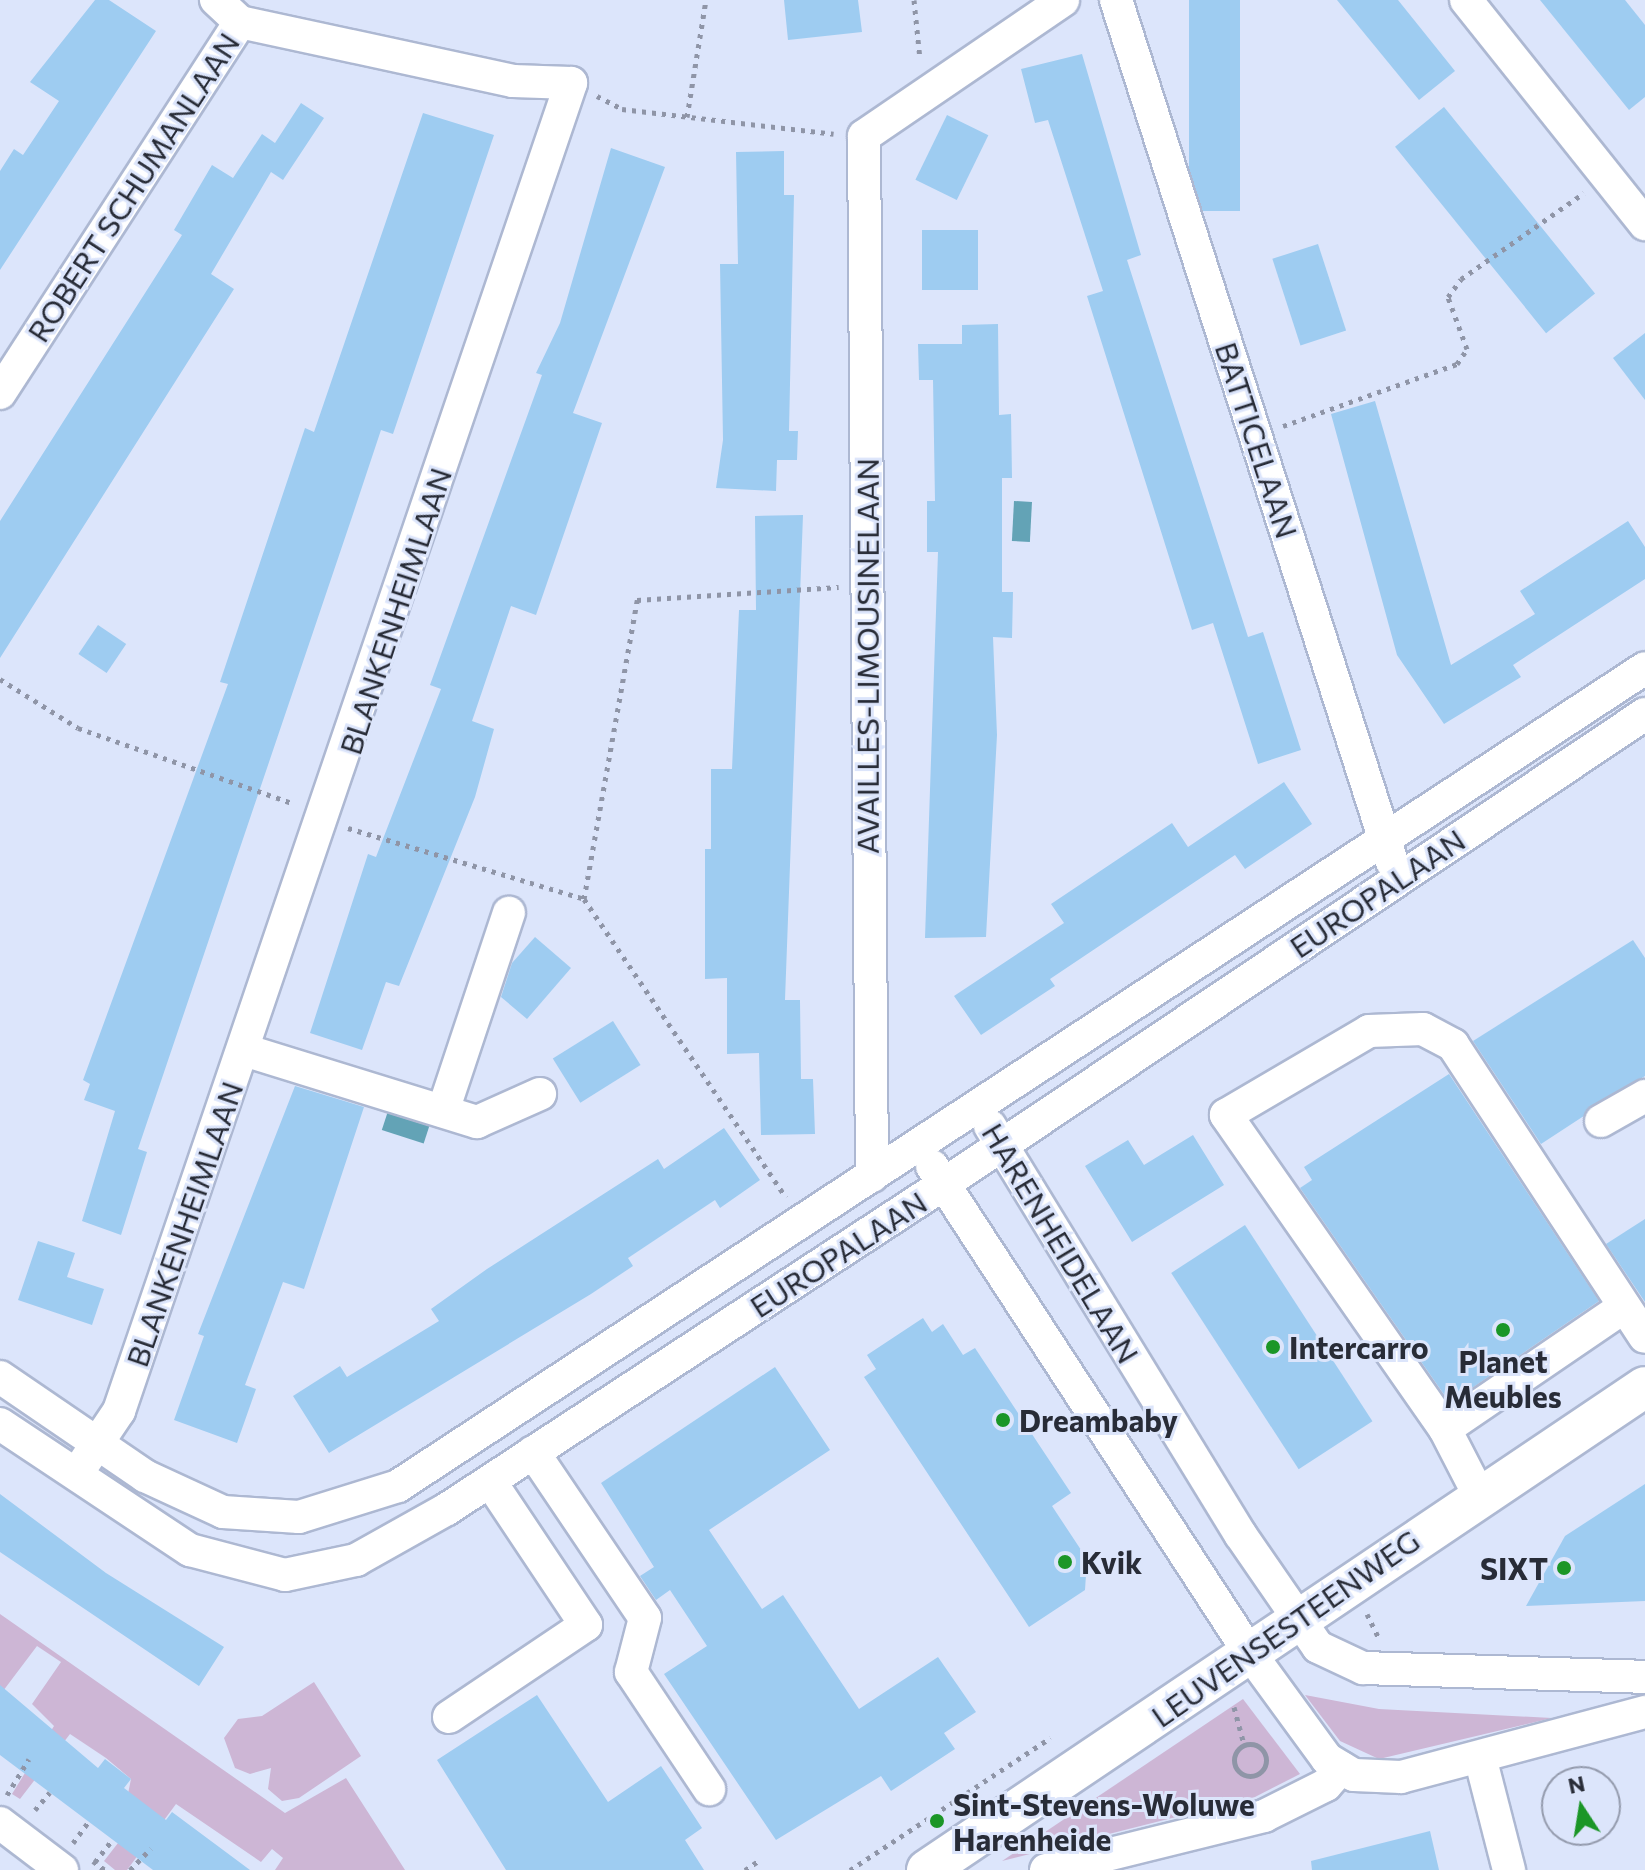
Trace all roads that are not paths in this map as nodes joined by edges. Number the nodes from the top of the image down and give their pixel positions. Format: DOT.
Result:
graph roads {
  1 [pos="216,0"];
  2 [pos="1063,0"];
  3 [pos="1116,0"];
  4 [pos="1466,0"];
  5 [pos="240,22"];
  6 [pos="1645,224"];
  7 [pos="0,393"];
  8 [pos="1645,668"];
  9 [pos="1645,714"];
  10 [pos="1386,842"];
  11 [pos="1398,880"];
  12 [pos="509,913"];
  13 [pos="244,1050"];
  14 [pos="540,1094"];
  15 [pos="1645,1096"];
  16 [pos="979,1108"];
  17 [pos="443,1111"];
  18 [pos="1601,1121"];
  19 [pos="1001,1145"];
  20 [pos="920,1146"];
  21 [pos="872,1176"];
  22 [pos="944,1184"];
  23 [pos="1624,1307"];
  24 [pos="1645,1337"];
  25 [pos="0,1377"];
  26 [pos="1645,1387"];
  27 [pos="0,1424"];
  28 [pos="1445,1429"];
  29 [pos="97,1445"];
  30 [pos="533,1452"];
  31 [pos="74,1478"];
  32 [pos="490,1481"];
  33 [pos="1479,1495"];
  34 [pos="1297,1621"];
  35 [pos="1249,1652"];
  36 [pos="1645,1677"];
  37 [pos="1645,1712"];
  38 [pos="449,1717"];
  39 [pos="1480,1757"];
  40 [pos="1341,1768"];
  41 [pos="709,1789"];
  42 [pos="3,1810"];
  43 [pos="67,1858"];
  44 [pos="927,1870"];
  45 [pos="1046,1870"];
  46 [pos="1509,1870"];
  1 -- 5 [label="street"];
  2 -- 21 [label="street, AVAILLES-LIMOUSINELAAN"];
  3 -- 10 [label="street, BATTICELAAN"];
  4 -- 6 [label="street"];
  5 -- 7 [label="street, ROBERT SCHUMANLAAN"];
  5 -- 13 [label="street, BLANKENHEIMLAAN"];
  8 -- 10 [label="street, EUROPALAAN"];
  9 -- 11 [label="street, EUROPALAAN"];
  10 -- 11 [label="street, BATTICELAAN"];
  10 -- 16 [label="street, EUROPALAAN"];
  11 -- 19 [label="street, EUROPALAAN"];
  12 -- 17 [label="street"];
  13 -- 17 [label="street"];
  13 -- 29 [label="street, BLANKENHEIMLAAN"];
  14 -- 17 [label="street"];
  15 -- 18 [label="street"];
  16 -- 19 [label="street, HARENHEIDELAAN"];
  16 -- 20 [label="street, EUROPALAAN"];
  19 -- 22 [label="street, EUROPALAAN"];
  19 -- 34 [label="street, HARENHEIDELAAN"];
  20 -- 21 [label="street, EUROPALAAN"];
  20 -- 22 [label="street, HARENHEIDELAAN"];
  21 -- 29 [label="street, EUROPALAAN"];
  22 -- 30 [label="street, EUROPALAAN"];
  22 -- 35 [label="street, HARENHEIDELAAN"];
  23 -- 24 [label="street"];
  23 -- 28 [label="street"];
  23 -- 28 [label="street"];
  25 -- 29 [label="street, EUROPALAAN"];
  26 -- 33 [label="main road, LEUVENSESTEENWEG"];
  27 -- 31 [label="street, EUROPALAAN"];
  28 -- 33 [label="street"];
  29 -- 31 [label="street, BLANKENHEIMLAAN"];
  30 -- 32 [label="street, EUROPALAAN"];
  30 -- 41 [label="street"];
  31 -- 32 [label="street, EUROPALAAN"];
  32 -- 38 [label="street"];
  33 -- 34 [label="main road, LEUVENSESTEENWEG"];
  34 -- 35 [label="main road, LEUVENSESTEENWEG"];
  34 -- 36 [label="street, HARENHEIDELAAN"];
  35 -- 40 [label="street, HARENHEIDELAAN"];
  35 -- 44 [label="main road, LEUVENSESTEENWEG"];
  37 -- 39 [label="street"];
  39 -- 40 [label="street"];
  39 -- 46 [label="street"];
  40 -- 45 [label="street"];
  42 -- 43 [label="street"];
}
